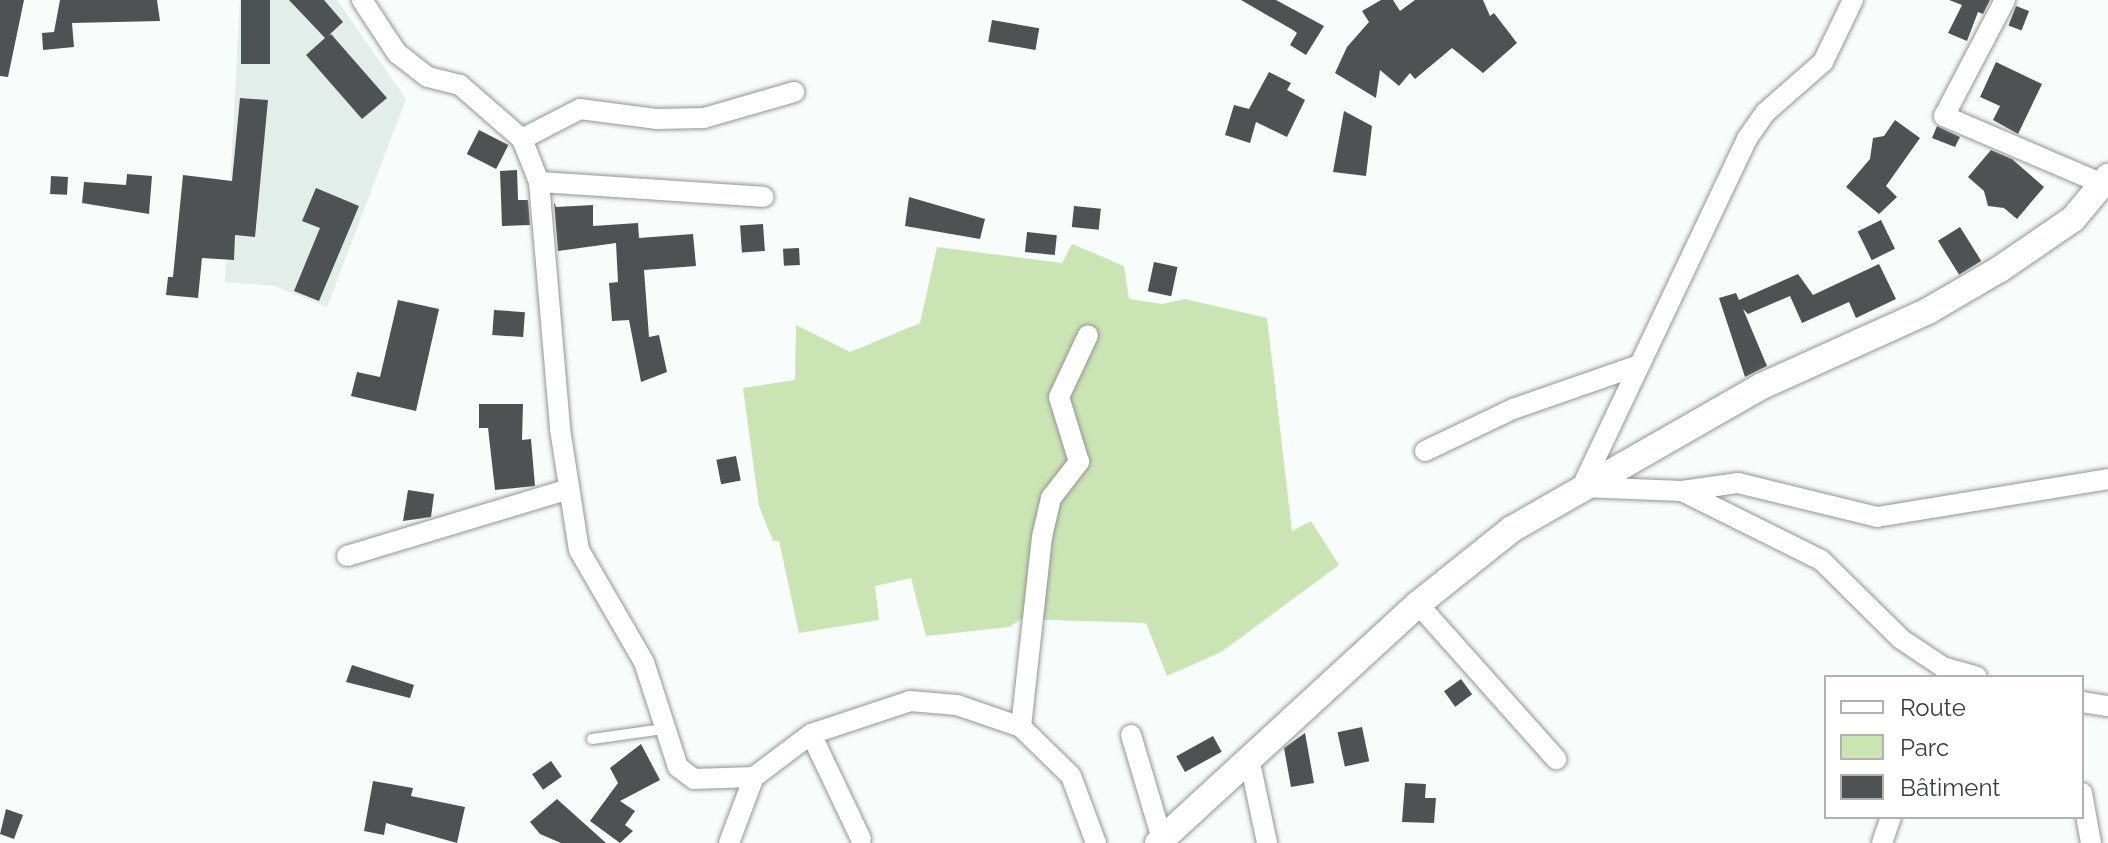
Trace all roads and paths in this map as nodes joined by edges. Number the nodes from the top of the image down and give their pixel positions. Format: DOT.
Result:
graph roads {
  1 [pos="362,0"];
  2 [pos="1853,0"];
  3 [pos="2005,0"];
  4 [pos="794,92"];
  5 [pos="522,139"];
  6 [pos="2106,180"];
  7 [pos="539,182"];
  8 [pos="763,197"];
  9 [pos="1088,335"];
  10 [pos="1639,365"];
  11 [pos="1425,451"];
  12 [pos="2108,479"];
  13 [pos="1582,487"];
  14 [pos="569,489"];
  15 [pos="1682,491"];
  16 [pos="347,556"];
  17 [pos="1418,604"];
  18 [pos="1941,672"];
  19 [pos="1963,675"];
  20 [pos="2084,702"];
  21 [pos="2108,706"];
  22 [pos="1021,727"];
  23 [pos="663,729"];
  24 [pos="811,734"];
  25 [pos="1131,735"];
  26 [pos="592,739"];
  27 [pos="1249,758"];
  28 [pos="1556,759"];
  29 [pos="754,777"];
  30 [pos="2084,804"];
  31 [pos="1890,819"];
  32 [pos="861,839"];
  33 [pos="1160,841"];
  34 [pos="729,843"];
  35 [pos="1096,843"];
  36 [pos="1267,843"];
  37 [pos="1882,843"];
  38 [pos="2091,843"];
  1 -- 5 [label="street"];
  2 -- 10 [label="street"];
  3 -- 6 [label="street"];
  4 -- 5 [label="street"];
  5 -- 7 [label="street"];
  6 -- 13 [label="street"];
  7 -- 8 [label="street"];
  7 -- 14 [label="street"];
  9 -- 22 [label="street"];
  10 -- 11 [label="street"];
  10 -- 13 [label="street"];
  12 -- 15 [label="street"];
  13 -- 15 [label="street"];
  13 -- 17 [label="street"];
  14 -- 16 [label="street"];
  14 -- 23 [label="street"];
  15 -- 18 [label="street"];
  17 -- 27 [label="street"];
  17 -- 28 [label="street"];
  18 -- 19 [label="street"];
  20 -- 21 [label="street"];
  22 -- 24 [label="street"];
  22 -- 35 [label="street"];
  23 -- 26 [label="lane"];
  23 -- 29 [label="street"];
  24 -- 29 [label="street"];
  24 -- 32 [label="street"];
  25 -- 33 [label="street"];
  27 -- 33 [label="street"];
  27 -- 36 [label="street"];
  29 -- 34 [label="street"];
  30 -- 38 [label="street"];
  31 -- 37 [label="street"];
}
